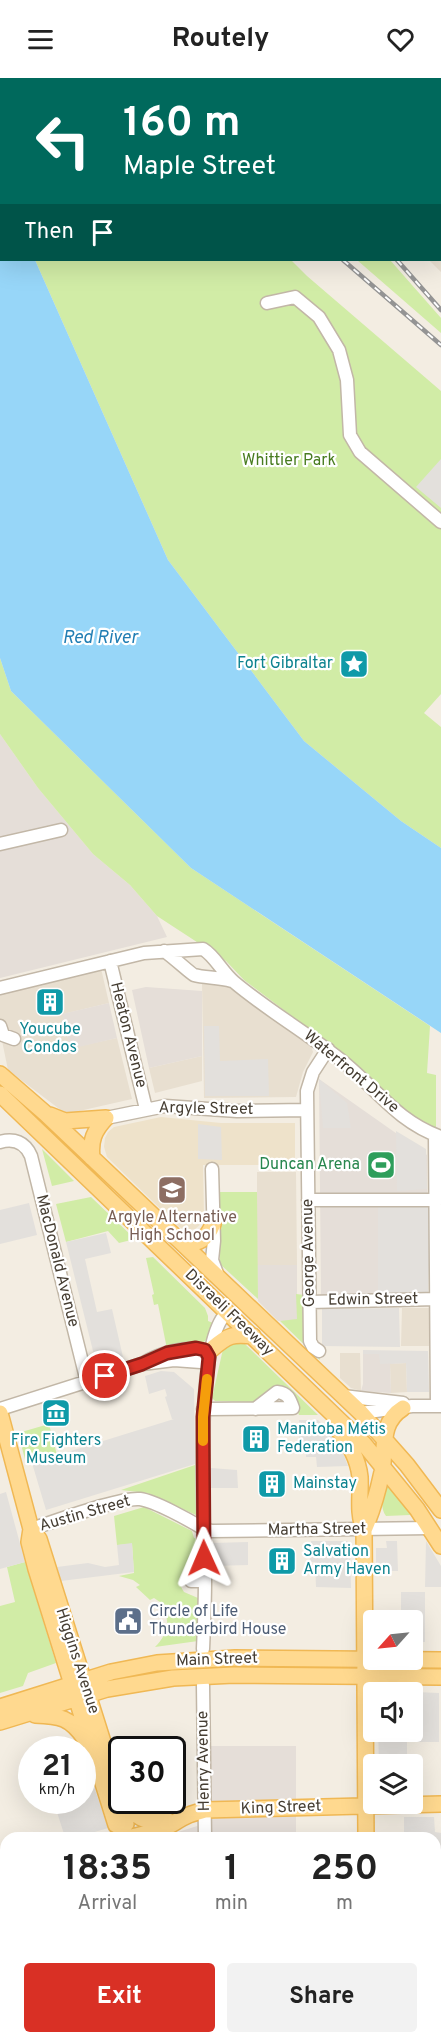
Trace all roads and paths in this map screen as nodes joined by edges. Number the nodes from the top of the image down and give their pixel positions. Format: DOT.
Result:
graph roads {
  1 [pos="267,303"];
  2 [pos="441,522"];
  3 [pos="61,830"];
  4 [pos="0,844"];
  5 [pos="195,948"];
  6 [pos="164,951"];
  7 [pos="209,954"];
  8 [pos="110,961"];
  9 [pos="186,968"];
  10 [pos="200,975"];
  11 [pos="234,982"];
  12 [pos="0,988"];
  13 [pos="0,1026"];
  14 [pos="14,1039"];
  15 [pos="328,1049"];
  16 [pos="0,1074"];
  17 [pos="0,1094"];
  18 [pos="146,1109"];
  19 [pos="307,1110"];
  20 [pos="45,1113"];
  21 [pos="106,1118"];
  22 [pos="438,1136"];
  23 [pos="0,1142"];
  24 [pos="92,1158"];
  25 [pos="212,1169"];
  26 [pos="308,1200"];
  27 [pos="437,1200"];
  28 [pos="213,1224"];
  29 [pos="183,1244"];
  30 [pos="218,1277"];
  31 [pos="437,1299"];
  32 [pos="309,1302"];
  33 [pos="228,1312"];
  34 [pos="253,1336"];
  35 [pos="319,1351"];
  36 [pos="211,1353"];
  37 [pos="300,1355"];
  38 [pos="293,1375"];
  39 [pos="87,1382"];
  40 [pos="343,1396"];
  41 [pos="323,1404"];
  42 [pos="439,1406"];
  43 [pos="407,1407"];
  44 [pos="255,1408"];
  45 [pos="203,1409"];
  46 [pos="0,1411"];
  47 [pos="361,1413"];
  48 [pos="384,1439"];
  49 [pos="383,1466"];
  50 [pos="441,1510"];
  51 [pos="430,1528"];
  52 [pos="31,1529"];
  53 [pos="204,1529"];
  54 [pos="364,1530"];
  55 [pos="441,1546"];
  56 [pos="191,1581"];
  57 [pos="205,1581"];
  58 [pos="364,1610"];
  59 [pos="203,1648"];
  60 [pos="363,1660"];
  61 [pos="423,1660"];
  62 [pos="441,1660"];
  63 [pos="364,1670"];
  64 [pos="364,1677"];
  65 [pos="441,1677"];
  66 [pos="203,1685"];
  67 [pos="80,1689"];
  68 [pos="0,1707"];
  69 [pos="26,1714"];
  70 [pos="0,1722"];
  71 [pos="83,1736"];
  72 [pos="90,1736"];
  73 [pos="365,1754"];
  74 [pos="96,1761"];
  75 [pos="108,1762"];
  76 [pos="423,1804"];
  77 [pos="441,1804"];
  78 [pos="363,1805"];
  79 [pos="205,1810"];
  80 [pos="124,1814"];
  81 [pos="133,1814"];
  82 [pos="365,1814"];
  83 [pos="179,1818"];
  84 [pos="122,1832"];
  85 [pos="124,1832"];
  86 [pos="133,1832"];
  87 [pos="205,1832"];
  88 [pos="366,1832"];
  1 -- 2 [label="street"];
  3 -- 4 [label="street"];
  5 -- 6 [label="street, Waterfront Drive"];
  5 -- 7 [label="street, Waterfront Drive"];
  5 -- 9 [label="street"];
  6 -- 8 [label="street, Waterfront Drive"];
  6 -- 9 [label="street, Waterfront Drive"];
  7 -- 10 [label="street"];
  7 -- 11 [label="street, Waterfront Drive"];
  8 -- 12 [label="street, Waterfront Drive"];
  8 -- 18 [label="street, Heaton Avenue"];
  9 -- 10 [label="street, Waterfront Drive"];
  10 -- 11 [label="street, Waterfront Drive"];
  11 -- 15 [label="street, Waterfront Drive"];
  13 -- 14 [label="street"];
  15 -- 19 [label="street, George Avenue"];
  15 -- 22 [label="street, Waterfront Drive"];
  16 -- 20 [label="main road, Disraeli Freeway"];
  17 -- 33 [label="main road, Disraeli Freeway"];
  18 -- 19 [label="street, Argyle Street"];
  18 -- 21 [label="street, Argyle Street"];
  19 -- 26 [label="street, George Avenue"];
  20 -- 21 [label="main road"];
  20 -- 24 [label="main road, Disraeli Freeway"];
  21 -- 24 [label="main road"];
  22 -- 27 [label="street"];
  23 -- 39 [label="street, MacDonald Avenue"];
  24 -- 29 [label="main road, Disraeli Freeway"];
  25 -- 28 [label="street"];
  26 -- 27 [label="street"];
  26 -- 32 [label="street, George Avenue"];
  27 -- 31 [label="street"];
  28 -- 29 [label="main road"];
  28 -- 30 [label="street"];
  29 -- 30 [label="main road, Disraeli Freeway"];
  30 -- 37 [label="main road, Disraeli Freeway"];
  31 -- 32 [label="street, Edwin Street"];
  31 -- 42 [label="street"];
  32 -- 35 [label="street, George Avenue"];
  33 -- 34 [label="main road, Disraeli Freeway"];
  33 -- 36 [label="street"];
  33 -- 37 [label="main road"];
  34 -- 36 [label="main road"];
  34 -- 38 [label="main road, Disraeli Freeway"];
  36 -- 39 [label="street"];
  36 -- 45 [label="street"];
  37 -- 40 [label="main road, Disraeli Freeway"];
  38 -- 41 [label="main road, Disraeli Freeway"];
  38 -- 54 [label="main road"];
  39 -- 46 [label="street"];
  40 -- 43 [label="street"];
  40 -- 47 [label="main road, Disraeli Freeway"];
  41 -- 47 [label="main road"];
  41 -- 49 [label="main road, Disraeli Freeway"];
  42 -- 43 [label="street"];
  43 -- 47 [label="street"];
  43 -- 48 [label="main road"];
  44 -- 45 [label="street"];
  45 -- 53 [label="street"];
  46 -- 52 [label="main road, Higgins Avenue"];
  47 -- 48 [label="main road, Disraeli Freeway"];
  48 -- 49 [label="main road"];
  48 -- 50 [label="main road, Disraeli Freeway"];
  49 -- 51 [label="main road, Disraeli Freeway"];
  49 -- 54 [label="main road"];
  51 -- 54 [label="street, Martha Street"];
  51 -- 55 [label="main road, Disraeli Freeway"];
  52 -- 53 [label="street, Austin Street"];
  52 -- 67 [label="main road, Higgins Avenue"];
  53 -- 54 [label="street, Martha Street"];
  53 -- 57 [label="street"];
  54 -- 58 [label="main road"];
  56 -- 57 [label="street"];
  57 -- 59 [label="street"];
  60 -- 67 [label="main road, Main Street"];
  61 -- 62 [label="main road, Main Street"];
  63 -- 64 [label="main road"];
  64 -- 65 [label="main road, Main Street"];
  64 -- 67 [label="main road, Main Street"];
  64 -- 73 [label="main road"];
  66 -- 79 [label="street, Henry Avenue"];
  67 -- 68 [label="main road, Main Street"];
  67 -- 69 [label="main road, Main Street"];
  67 -- 72 [label="main road, Higgins Avenue"];
  67 -- 75 [label="main road, Higgins Avenue"];
  69 -- 70 [label="main road, Main Street"];
  69 -- 71 [label="main road"];
  74 -- 84 [label="main road, Higgins Avenue"];
  76 -- 77 [label="main road, King Street"];
  78 -- 79 [label="main road, King Street"];
  79 -- 83 [label="main road, King Street"];
  79 -- 87 [label="street, Henry Avenue"];
  80 -- 85 [label="main road, Higgins Avenue"];
  81 -- 83 [label="main road"];
  82 -- 88 [label="main road"];
  83 -- 86 [label="main road, King Street"];
}
